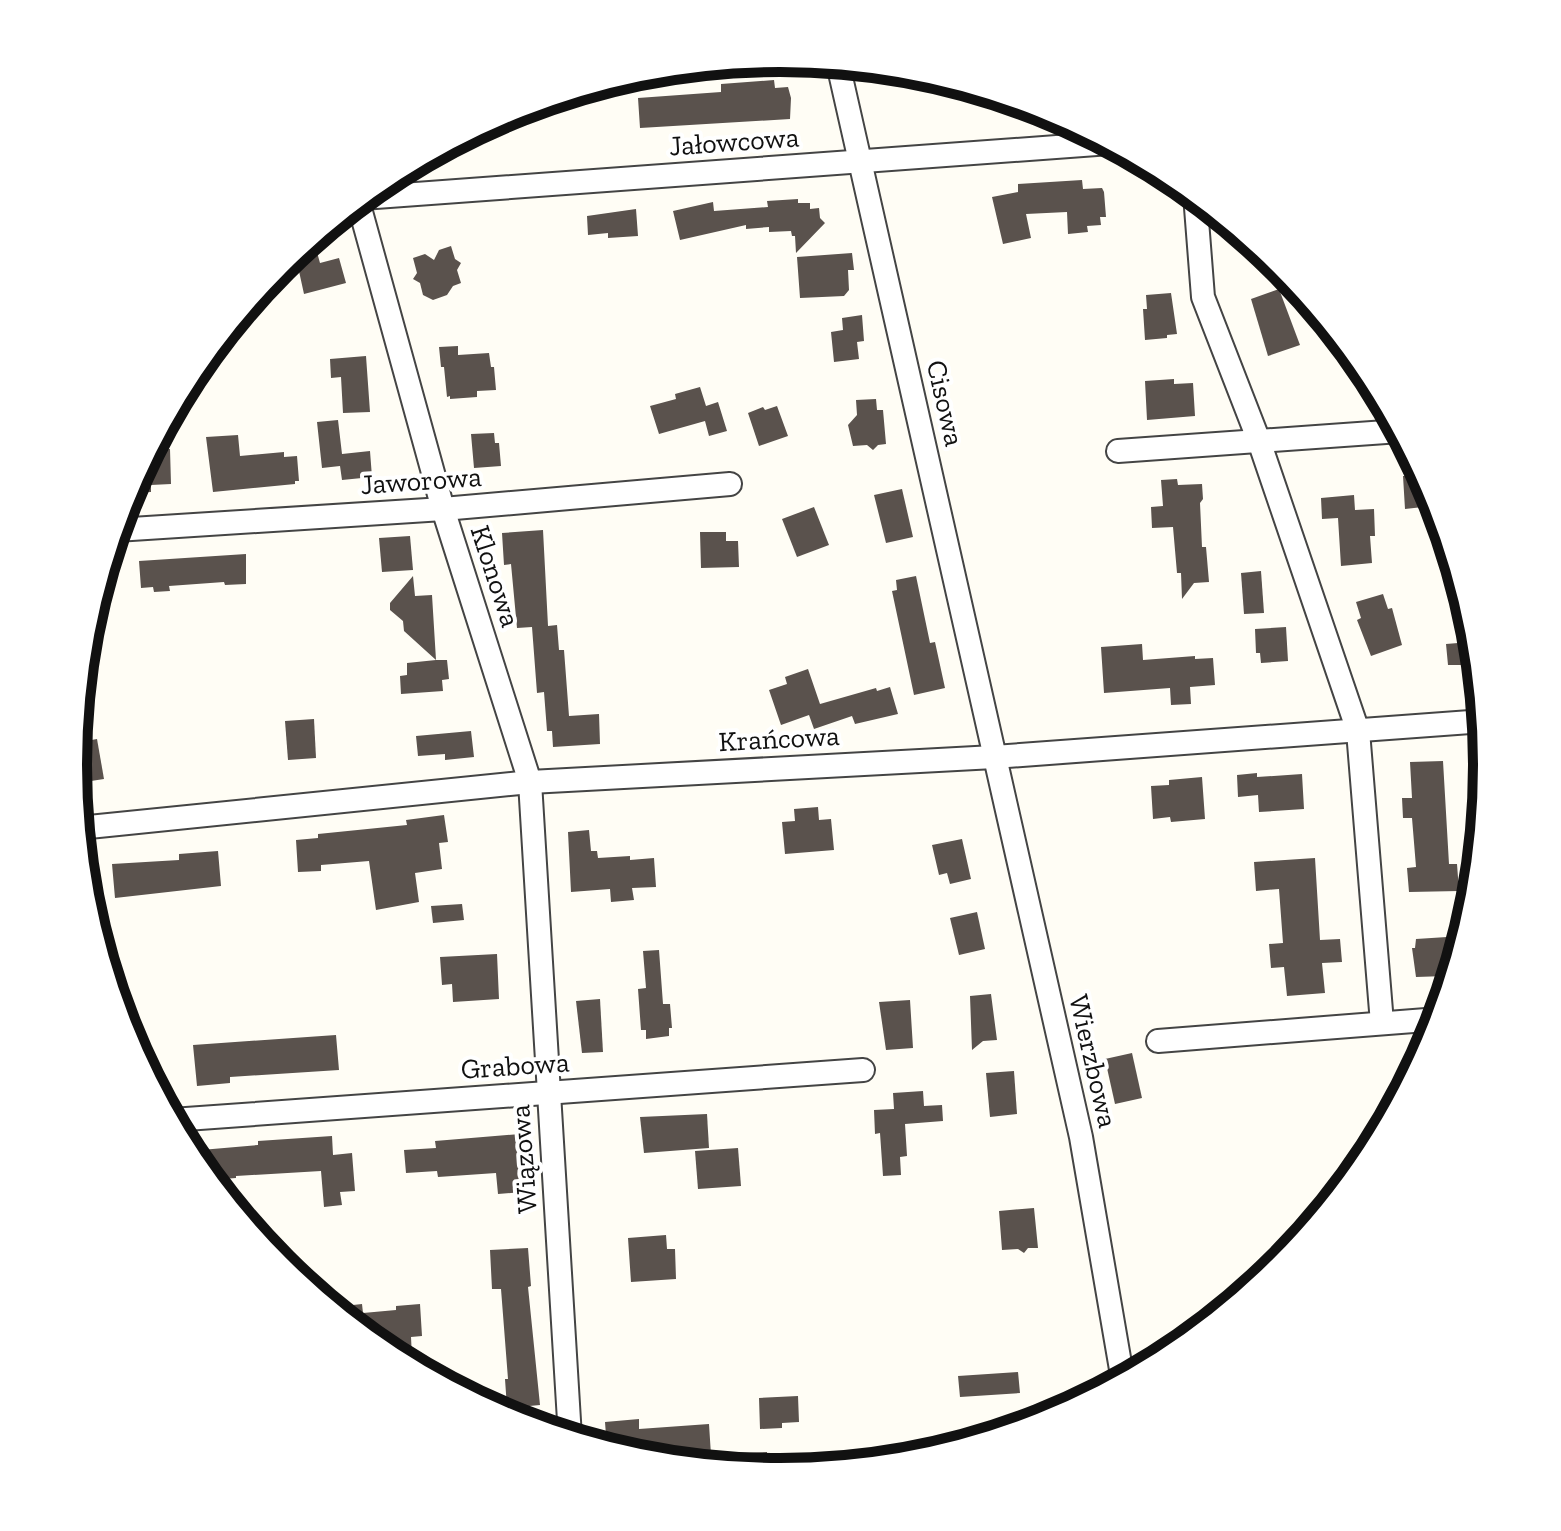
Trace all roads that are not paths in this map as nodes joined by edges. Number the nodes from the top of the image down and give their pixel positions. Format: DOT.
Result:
graph roads {
  1 [pos="841,75"];
  2 [pos="1088,145"];
  3 [pos="862,161"];
  4 [pos="382,198"];
  5 [pos="1196,210"];
  6 [pos="363,211"];
  7 [pos="1388,432"];
  8 [pos="1259,441"];
  9 [pos="1118,451"];
  10 [pos="730,484"];
  11 [pos="443,509"];
  12 [pos="129,529"];
  13 [pos="1473,722"];
  14 [pos="1358,731"];
  15 [pos="994,757"];
  16 [pos="530,782"];
  17 [pos="90,827"];
  18 [pos="1425,1020"];
  19 [pos="1382,1023"];
  20 [pos="1158,1041"];
  21 [pos="863,1070"];
  22 [pos="549,1093"];
  23 [pos="184,1119"];
  24 [pos="1121,1369"];
  25 [pos="569,1425"];
  1 -- 3 [label="street, Cisowa"];
  2 -- 3 [label="street, Jałowcowa"];
  3 -- 4 [label="street, Jałowcowa"];
  3 -- 15 [label="street, Cisowa"];
  5 -- 8 [label="street"];
  6 -- 11 [label="street, Klonowa"];
  7 -- 8 [label="street"];
  8 -- 9 [label="street"];
  8 -- 14 [label="street"];
  10 -- 11 [label="street, Jaworowa"];
  11 -- 12 [label="street, Jaworowa"];
  11 -- 16 [label="street, Klonowa"];
  13 -- 14 [label="street, Krańcowa"];
  14 -- 15 [label="street, Krańcowa"];
  14 -- 19 [label="street"];
  15 -- 16 [label="street, Krańcowa"];
  15 -- 24 [label="street, Wierzbowa"];
  16 -- 17 [label="street, Krańcowa"];
  16 -- 22 [label="street, Wiązowa"];
  18 -- 19 [label="street"];
  19 -- 20 [label="street"];
  21 -- 22 [label="street, Grabowa"];
  22 -- 23 [label="street, Grabowa"];
  22 -- 25 [label="street, Wiązowa"];
}
